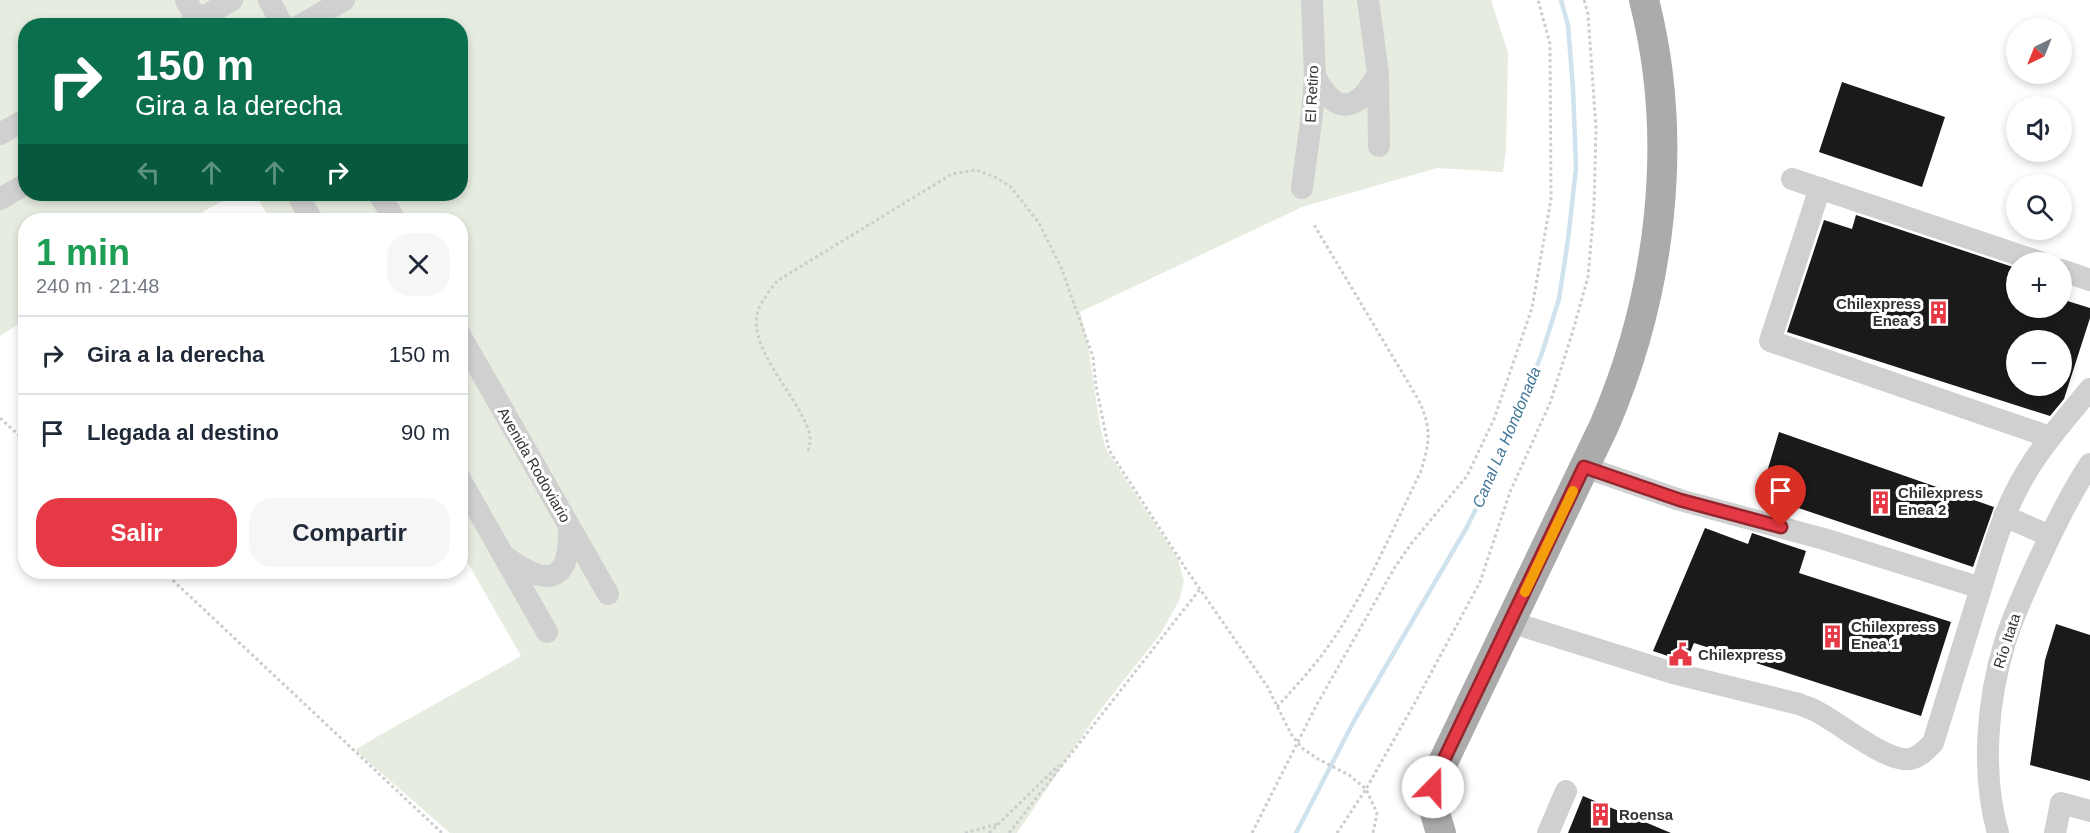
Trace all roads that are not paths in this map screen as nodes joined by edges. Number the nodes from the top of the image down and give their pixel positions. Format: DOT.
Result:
graph roads {
  1 [pos="186,0"];
  2 [pos="232,0"];
  3 [pos="269,0"];
  4 [pos="344,0"];
  5 [pos="1312,0"];
  6 [pos="1368,0"];
  7 [pos="1654,3"];
  8 [pos="194,18"];
  9 [pos="205,18"];
  10 [pos="279,18"];
  11 [pos="313,18"];
  12 [pos="1378,73"];
  13 [pos="1315,76"];
  14 [pos="18,124"];
  15 [pos="0,134"];
  16 [pos="1379,146"];
  17 [pos="1792,179"];
  18 [pos="1302,188"];
  19 [pos="1820,188"];
  20 [pos="18,189"];
  21 [pos="0,199"];
  22 [pos="2010,252"];
  23 [pos="2072,273"];
  24 [pos="2090,279"];
  25 [pos="468,349"];
  26 [pos="2090,389"];
  27 [pos="2050,436"];
  28 [pos="2090,464"];
  29 [pos="1584,467"];
  30 [pos="468,493"];
  31 [pos="2004,516"];
  32 [pos="569,526"];
  33 [pos="2050,536"];
  34 [pos="505,557"];
  35 [pos="1981,588"];
  36 [pos="608,594"];
  37 [pos="1510,622"];
  38 [pos="547,632"];
  39 [pos="1566,791"];
  40 [pos="2090,812"];
  41 [pos="1438,825"];
  42 [pos="1548,833"];
  43 [pos="1998,833"];
  44 [pos="2055,833"];
  1 -- 8 [label="street"];
  2 -- 9 [label="street"];
  3 -- 10 [label="street"];
  4 -- 11 [label="street"];
  5 -- 13 [label="street, El Retiro"];
  6 -- 12 [label="street"];
  7 -- 29 [label="main road"];
  12 -- 13 [label="street"];
  12 -- 16 [label="street"];
  13 -- 18 [label="street, El Retiro"];
  14 -- 15 [label="street"];
  17 -- 19 [label="street"];
  19 -- 22 [label="street"];
  19 -- 27 [label="street"];
  20 -- 21 [label="street"];
  23 -- 24 [label="street"];
  25 -- 32 [label="street, Avenida Rodoviario"];
  26 -- 27 [label="street"];
  27 -- 31 [label="street"];
  28 -- 33 [label="street, Río Itata"];
  29 -- 35 [label="street"];
  29 -- 37 [label="main road"];
  30 -- 34 [label="street"];
  31 -- 33 [label="street"];
  31 -- 35 [label="street"];
  32 -- 34 [label="street"];
  32 -- 36 [label="street, Avenida Rodoviario"];
  33 -- 43 [label="street, Río Itata"];
  34 -- 38 [label="street"];
  35 -- 37 [label="street"];
  37 -- 41 [label="main road"];
  39 -- 42 [label="street"];
  40 -- 44 [label="street"];
}
